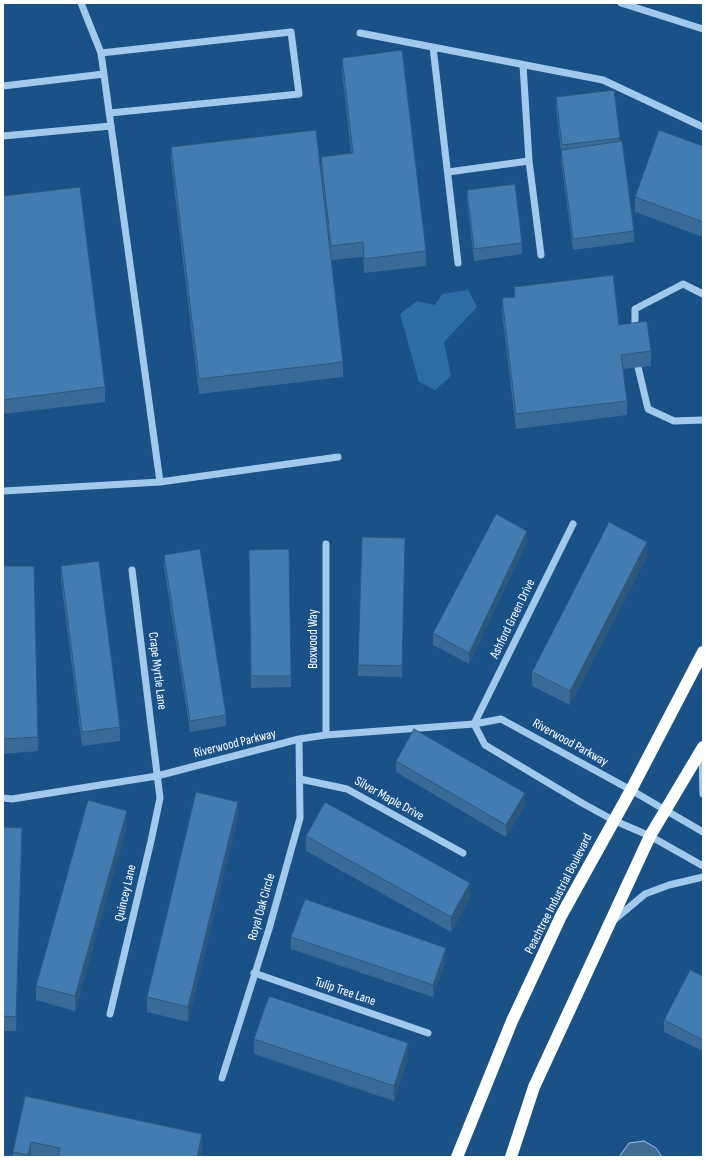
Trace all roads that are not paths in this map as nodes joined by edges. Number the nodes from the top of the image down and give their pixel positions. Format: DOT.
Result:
graph roads {
  1 [pos="81,3"];
  2 [pos="621,3"];
  3 [pos="703,29"];
  4 [pos="360,33"];
  5 [pos="433,47"];
  6 [pos="101,53"];
  7 [pos="523,65"];
  8 [pos="104,74"];
  9 [pos="3,86"];
  10 [pos="110,113"];
  11 [pos="111,126"];
  12 [pos="703,127"];
  13 [pos="3,136"];
  14 [pos="528,161"];
  15 [pos="448,172"];
  16 [pos="541,255"];
  17 [pos="458,263"];
  18 [pos="703,294"];
  19 [pos="635,338"];
  20 [pos="638,368"];
  21 [pos="703,420"];
  22 [pos="338,457"];
  23 [pos="160,482"];
  24 [pos="4,491"];
  25 [pos="573,524"];
  26 [pos="326,544"];
  27 [pos="132,570"];
  28 [pos="703,652"];
  29 [pos="474,724"];
  30 [pos="326,735"];
  31 [pos="299,739"];
  32 [pos="702,748"];
  33 [pos="157,776"];
  34 [pos="300,779"];
  35 [pos="631,790"];
  36 [pos="703,794"];
  37 [pos="3,798"];
  38 [pos="665,811"];
  39 [pos="614,820"];
  40 [pos="703,832"];
  41 [pos="650,836"];
  42 [pos="463,853"];
  43 [pos="703,866"];
  44 [pos="703,877"];
  45 [pos="611,922"];
  46 [pos="254,973"];
  47 [pos="110,1014"];
  48 [pos="428,1034"];
  49 [pos="222,1078"];
  50 [pos="457,1157"];
  51 [pos="511,1157"];
  1 -- 6 [label="street"];
  2 -- 3 [label="street"];
  4 -- 5 [label="street"];
  5 -- 7 [label="street"];
  5 -- 15 [label="street"];
  6 -- 8 [label="street"];
  6 -- 10 [label="street"];
  7 -- 12 [label="street"];
  7 -- 14 [label="street"];
  8 -- 9 [label="street"];
  8 -- 10 [label="street"];
  10 -- 11 [label="street"];
  11 -- 13 [label="street"];
  11 -- 23 [label="street"];
  14 -- 15 [label="street"];
  14 -- 16 [label="street"];
  15 -- 17 [label="street"];
  18 -- 19 [label="street"];
  20 -- 21 [label="street"];
  22 -- 23 [label="street"];
  23 -- 24 [label="street"];
  25 -- 29 [label="street, Ashford Green Drive"];
  26 -- 30 [label="street, Boxwood Way"];
  27 -- 33 [label="street, Crape Myrtle Lane"];
  28 -- 35 [label="highway, Peachtree Industrial Boulevard"];
  29 -- 30 [label="street, Riverwood Parkway"];
  29 -- 35 [label="street, Riverwood Parkway"];
  29 -- 39 [label="street"];
  30 -- 31 [label="street, Riverwood Parkway"];
  31 -- 33 [label="street, Riverwood Parkway"];
  31 -- 34 [label="street, Royal Oak Circle"];
  32 -- 36 [label="street"];
  32 -- 38 [label="highway"];
  33 -- 37 [label="street, Riverwood Parkway"];
  33 -- 47 [label="street, Quincey Lane"];
  34 -- 42 [label="street, Silver Maple Drive"];
  34 -- 46 [label="street, Royal Oak Circle"];
  35 -- 38 [label="street, Riverwood Parkway"];
  35 -- 39 [label="highway, Peachtree Industrial Boulevard"];
  38 -- 40 [label="street, Riverwood Parkway"];
  38 -- 41 [label="highway"];
  39 -- 41 [label="street"];
  39 -- 50 [label="highway, Peachtree Industrial Boulevard"];
  41 -- 43 [label="street"];
  41 -- 45 [label="highway"];
  44 -- 45 [label="street"];
  45 -- 51 [label="highway"];
  46 -- 48 [label="street, Tulip Tree Lane"];
  46 -- 49 [label="street, Royal Oak Circle"];
}
